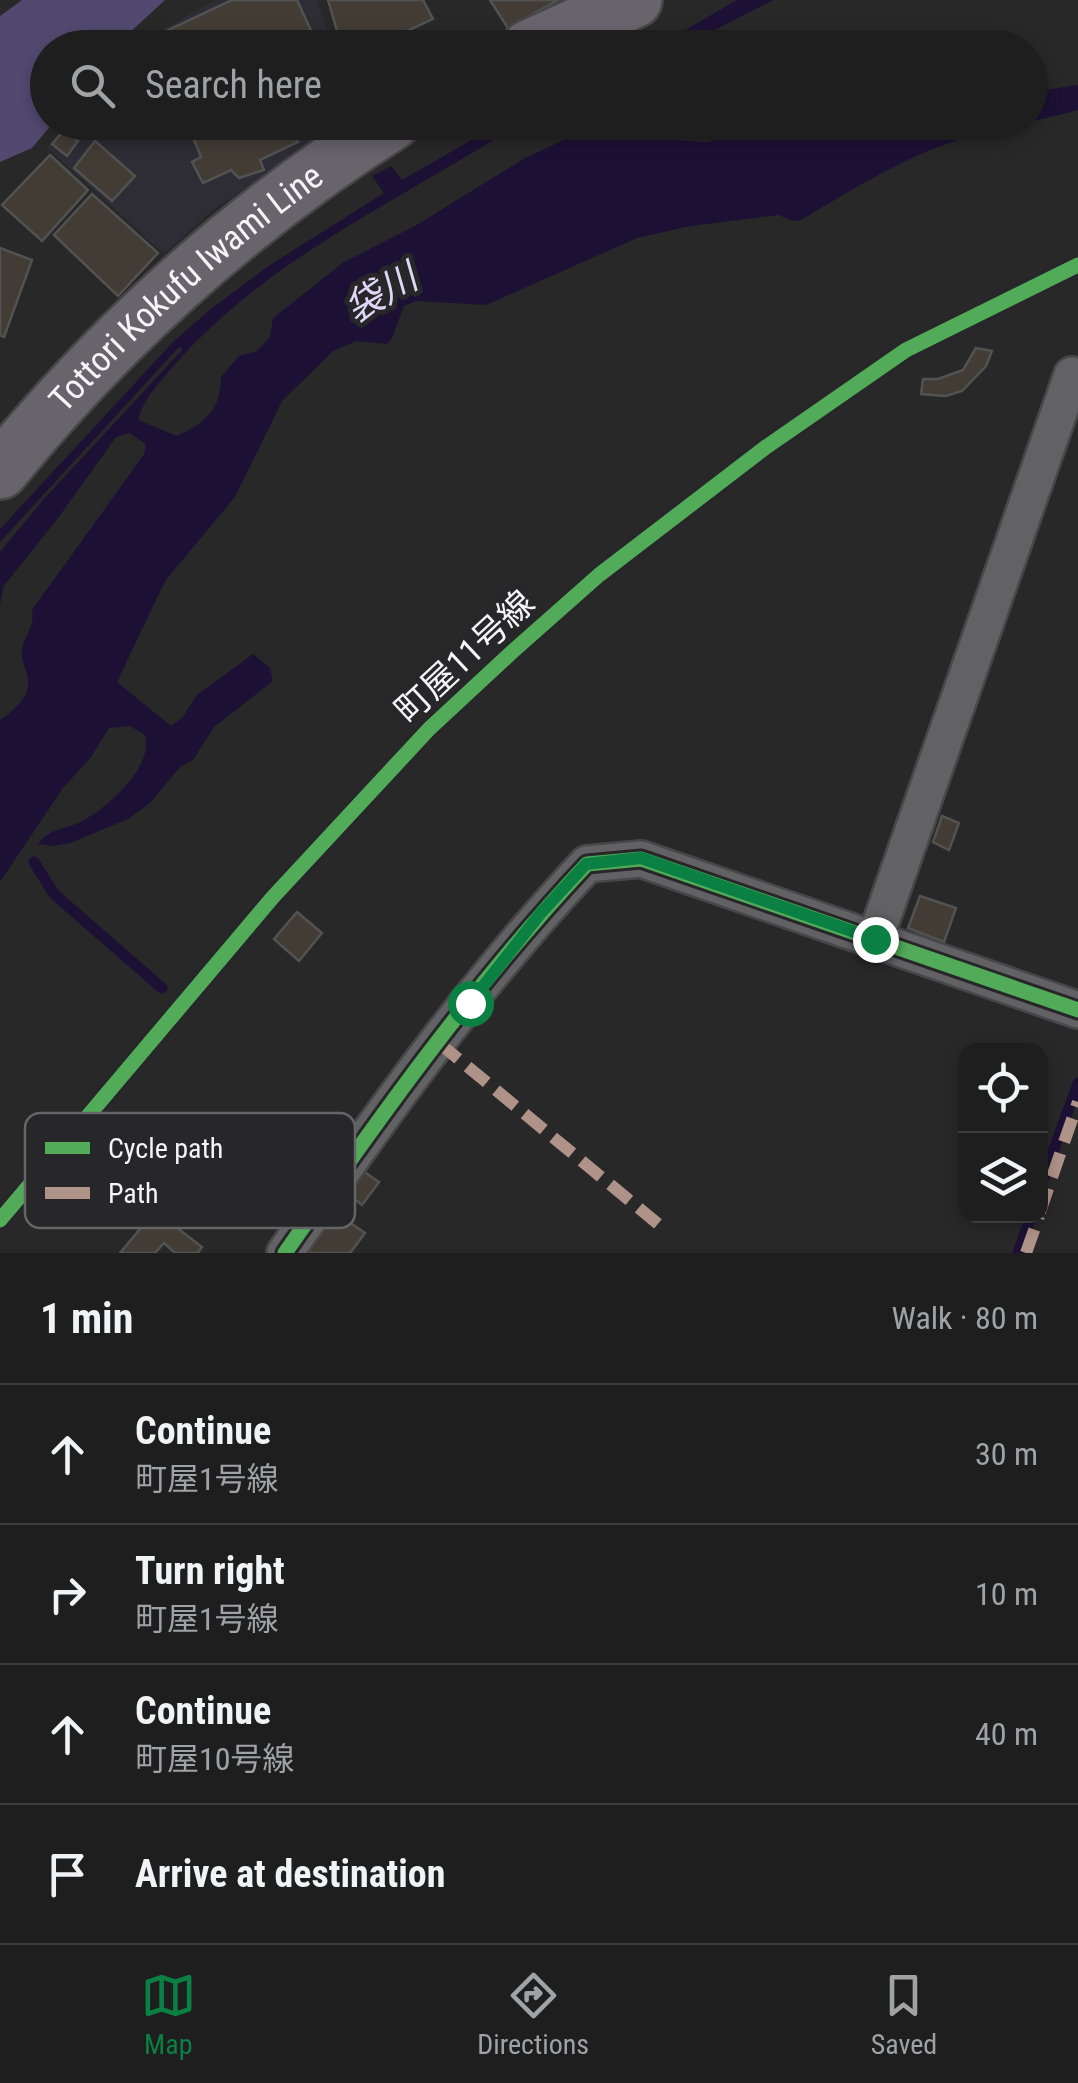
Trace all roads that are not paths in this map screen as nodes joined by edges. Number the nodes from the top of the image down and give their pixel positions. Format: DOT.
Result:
graph roads {
  1 [pos="634,0"];
  2 [pos="568,30"];
  3 [pos="364,140"];
  4 [pos="1072,375"];
  5 [pos="0,471"];
  6 [pos="875,939"];
  7 [pos="1078,1010"];
  8 [pos="355,1152"];
  9 [pos="302,1228"];
  10 [pos="285,1253"];
  1 -- 2 [label="main road"];
  3 -- 5 [label="main road, Tottori Kokufu Iwami Line"];
  4 -- 6 [label="street"];
  6 -- 7 [label="street"];
  6 -- 8 [label="street"];
  9 -- 10 [label="street"];
}
